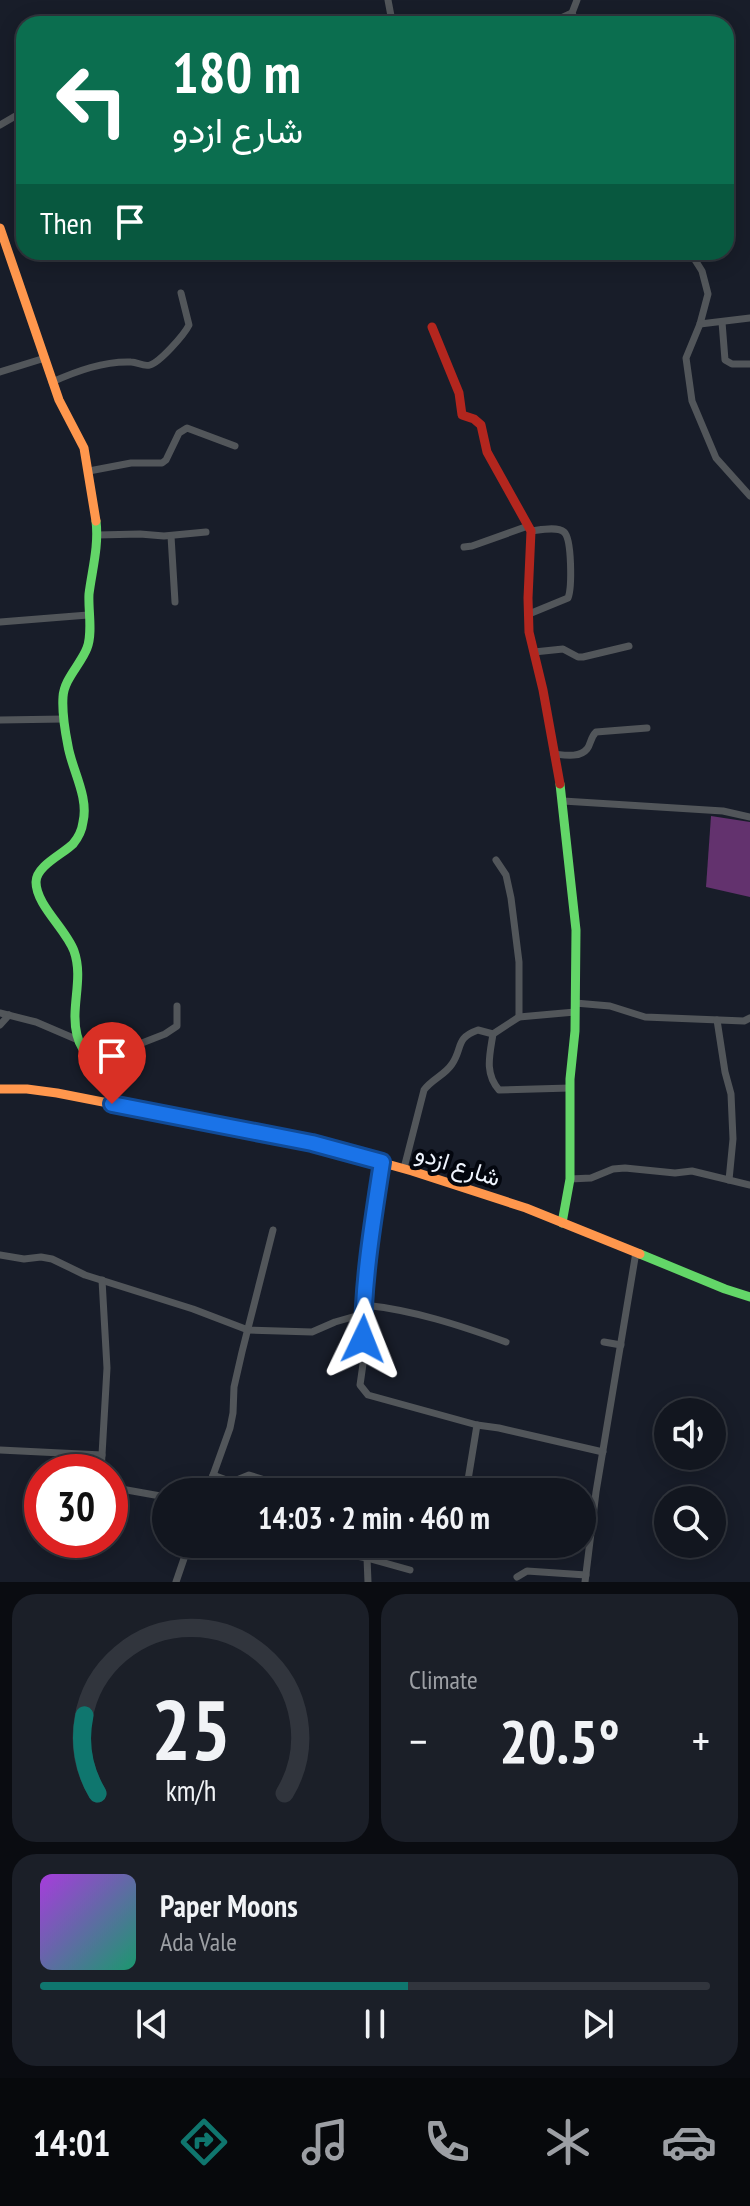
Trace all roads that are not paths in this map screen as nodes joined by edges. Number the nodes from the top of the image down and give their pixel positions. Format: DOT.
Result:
graph roads {
  1 [pos="577,0"];
  2 [pos="572,13"];
  3 [pos="565,16"];
  4 [pos="573,16"];
  5 [pos="0,228"];
  6 [pos="695,260"];
  7 [pos="181,293"];
  8 [pos="750,318"];
  9 [pos="722,322"];
  10 [pos="700,324"];
  11 [pos="432,327"];
  12 [pos="45,358"];
  13 [pos="750,364"];
  14 [pos="0,372"];
  15 [pos="52,382"];
  16 [pos="235,446"];
  17 [pos="89,471"];
  18 [pos="750,496"];
  19 [pos="529,528"];
  20 [pos="206,532"];
  21 [pos="98,535"];
  22 [pos="171,536"];
  23 [pos="464,547"];
  24 [pos="175,602"];
  25 [pos="529,614"];
  26 [pos="88,615"];
  27 [pos="0,622"];
  28 [pos="629,646"];
  29 [pos="534,652"];
  30 [pos="64,719"];
  31 [pos="0,720"];
  32 [pos="647,728"];
  33 [pos="554,754"];
  34 [pos="563,801"];
  35 [pos="750,817"];
  36 [pos="496,860"];
  37 [pos="177,1006"];
  38 [pos="575,1007"];
  39 [pos="0,1013"];
  40 [pos="9,1015"];
  41 [pos="519,1017"];
  42 [pos="750,1018"];
  43 [pos="717,1020"];
  44 [pos="0,1025"];
  45 [pos="493,1034"];
  46 [pos="78,1040"];
  47 [pos="102,1074"];
  48 [pos="570,1088"];
  49 [pos="0,1089"];
  50 [pos="112,1104"];
  51 [pos="382,1162"];
  52 [pos="404,1168"];
  53 [pos="570,1179"];
  54 [pos="729,1180"];
  55 [pos="750,1185"];
  56 [pos="562,1223"];
  57 [pos="273,1230"];
  58 [pos="636,1252"];
  59 [pos="0,1255"];
  60 [pos="102,1280"];
  61 [pos="750,1297"];
  62 [pos="363,1309"];
  63 [pos="248,1330"];
  64 [pos="506,1342"];
  65 [pos="604,1342"];
  66 [pos="621,1345"];
  67 [pos="477,1425"];
  68 [pos="0,1450"];
  69 [pos="603,1452"];
  70 [pos="82,1454"];
  71 [pos="102,1454"];
  72 [pos="213,1475"];
  73 [pos="212,1478"];
  74 [pos="221,1478"];
  75 [pos="468,1478"];
  76 [pos="128,1490"];
  77 [pos="152,1494"];
  78 [pos="184,1558"];
  79 [pos="367,1558"];
  80 [pos="410,1570"];
  81 [pos="517,1577"];
  82 [pos="586,1578"];
  83 [pos="176,1582"];
  84 [pos="368,1582"];
  1 -- 2 [label="street"];
  2 -- 3 [label="street"];
  2 -- 4 [label="street"];
  5 -- 12 [label="street"];
  6 -- 10 [label="street"];
  7 -- 15 [label="street"];
  8 -- 9 [label="street"];
  9 -- 10 [label="street"];
  9 -- 13 [label="street"];
  10 -- 18 [label="street"];
  11 -- 19 [label="street"];
  12 -- 14 [label="street"];
  12 -- 15 [label="street"];
  15 -- 17 [label="street"];
  16 -- 17 [label="street"];
  17 -- 21 [label="street"];
  19 -- 23 [label="street"];
  19 -- 25 [label="street"];
  19 -- 25 [label="street"];
  20 -- 22 [label="street"];
  21 -- 22 [label="street"];
  21 -- 26 [label="street"];
  22 -- 24 [label="street"];
  25 -- 29 [label="street"];
  26 -- 27 [label="street"];
  26 -- 30 [label="street"];
  28 -- 29 [label="street"];
  29 -- 33 [label="street"];
  30 -- 31 [label="street"];
  30 -- 46 [label="street"];
  32 -- 33 [label="street"];
  33 -- 34 [label="street"];
  34 -- 35 [label="street"];
  34 -- 38 [label="street"];
  36 -- 41 [label="street"];
  37 -- 47 [label="street"];
  38 -- 41 [label="street"];
  38 -- 43 [label="street"];
  38 -- 48 [label="street"];
  39 -- 40 [label="street"];
  40 -- 44 [label="street"];
  40 -- 46 [label="street"];
  41 -- 45 [label="street"];
  42 -- 43 [label="street"];
  43 -- 54 [label="street"];
  45 -- 48 [label="street"];
  45 -- 52 [label="street"];
  46 -- 47 [label="street"];
  47 -- 50 [label="street"];
  48 -- 53 [label="street"];
  49 -- 50 [label="street, شارع ازدو"];
  50 -- 51 [label="street, شارع ازدو"];
  51 -- 52 [label="street, شارع ازدو"];
  51 -- 62 [label="street"];
  52 -- 56 [label="street, شارع ازدو"];
  53 -- 54 [label="street"];
  53 -- 56 [label="street"];
  54 -- 55 [label="street"];
  56 -- 58 [label="street, شارع ازدو"];
  57 -- 63 [label="street"];
  58 -- 61 [label="street, شارع ازدو"];
  58 -- 66 [label="street"];
  59 -- 60 [label="street"];
  60 -- 63 [label="street"];
  60 -- 71 [label="street"];
  62 -- 63 [label="street"];
  62 -- 64 [label="street"];
  62 -- 67 [label="street"];
  63 -- 72 [label="street"];
  65 -- 66 [label="street"];
  66 -- 69 [label="street"];
  67 -- 69 [label="street"];
  67 -- 75 [label="street"];
  68 -- 70 [label="street"];
  69 -- 82 [label="street"];
  72 -- 73 [label="street"];
  72 -- 74 [label="street"];
  76 -- 77 [label="street"];
  78 -- 83 [label="street"];
  79 -- 80 [label="street"];
  79 -- 84 [label="street"];
  81 -- 82 [label="street"];
}
